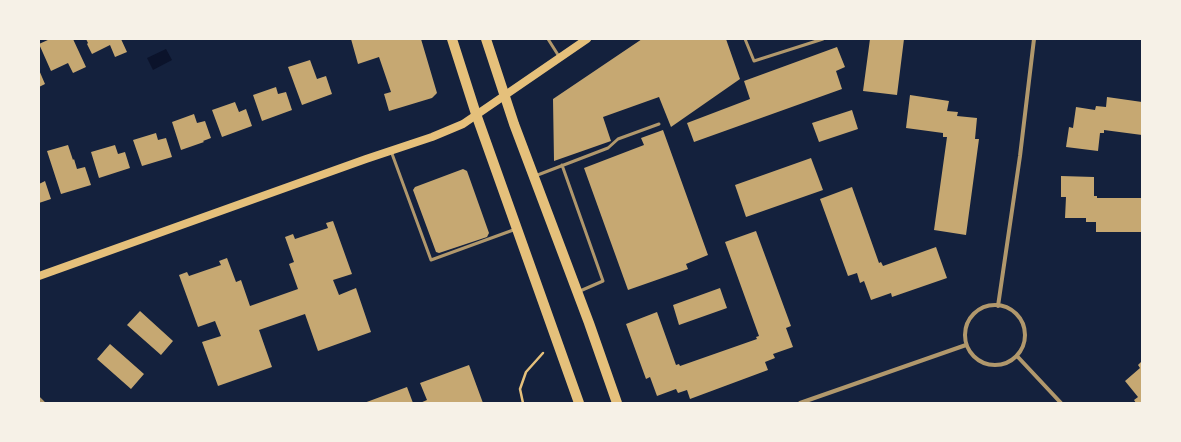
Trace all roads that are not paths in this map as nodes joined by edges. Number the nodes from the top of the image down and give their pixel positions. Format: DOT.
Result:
graph roads {
  1 [pos="452,39"];
  2 [pos="486,39"];
  3 [pos="548,39"];
  4 [pos="587,39"];
  5 [pos="745,39"];
  6 [pos="823,39"];
  7 [pos="1034,39"];
  8 [pos="560,58"];
  9 [pos="504,96"];
  10 [pos="476,114"];
  11 [pos="659,124"];
  12 [pos="391,151"];
  13 [pos="562,166"];
  14 [pos="534,176"];
  15 [pos="517,229"];
  16 [pos="39,276"];
  17 [pos="577,292"];
  18 [pos="998,306"];
  19 [pos="966,345"];
  20 [pos="1017,356"];
  21 [pos="39,399"];
  22 [pos="43,403"];
  23 [pos="579,403"];
  24 [pos="617,403"];
  25 [pos="800,403"];
  26 [pos="1061,403"];
  1 -- 10 [label="main road"];
  2 -- 9 [label="main road"];
  3 -- 8 [label="lane"];
  4 -- 8 [label="main road"];
  5 -- 6 [label="lane"];
  7 -- 18 [label="street"];
  8 -- 9 [label="main road"];
  9 -- 10 [label="main road"];
  9 -- 14 [label="main road"];
  10 -- 12 [label="main road"];
  10 -- 15 [label="main road"];
  11 -- 13 [label="lane"];
  12 -- 15 [label="lane"];
  12 -- 16 [label="main road"];
  13 -- 14 [label="lane"];
  13 -- 17 [label="lane"];
  14 -- 17 [label="main road"];
  15 -- 23 [label="main road"];
  17 -- 24 [label="main road"];
  18 -- 19 [label="street"];
  18 -- 20 [label="street"];
  19 -- 20 [label="street"];
  19 -- 25 [label="street"];
  20 -- 26 [label="street"];
  21 -- 22 [label="street"];
}
